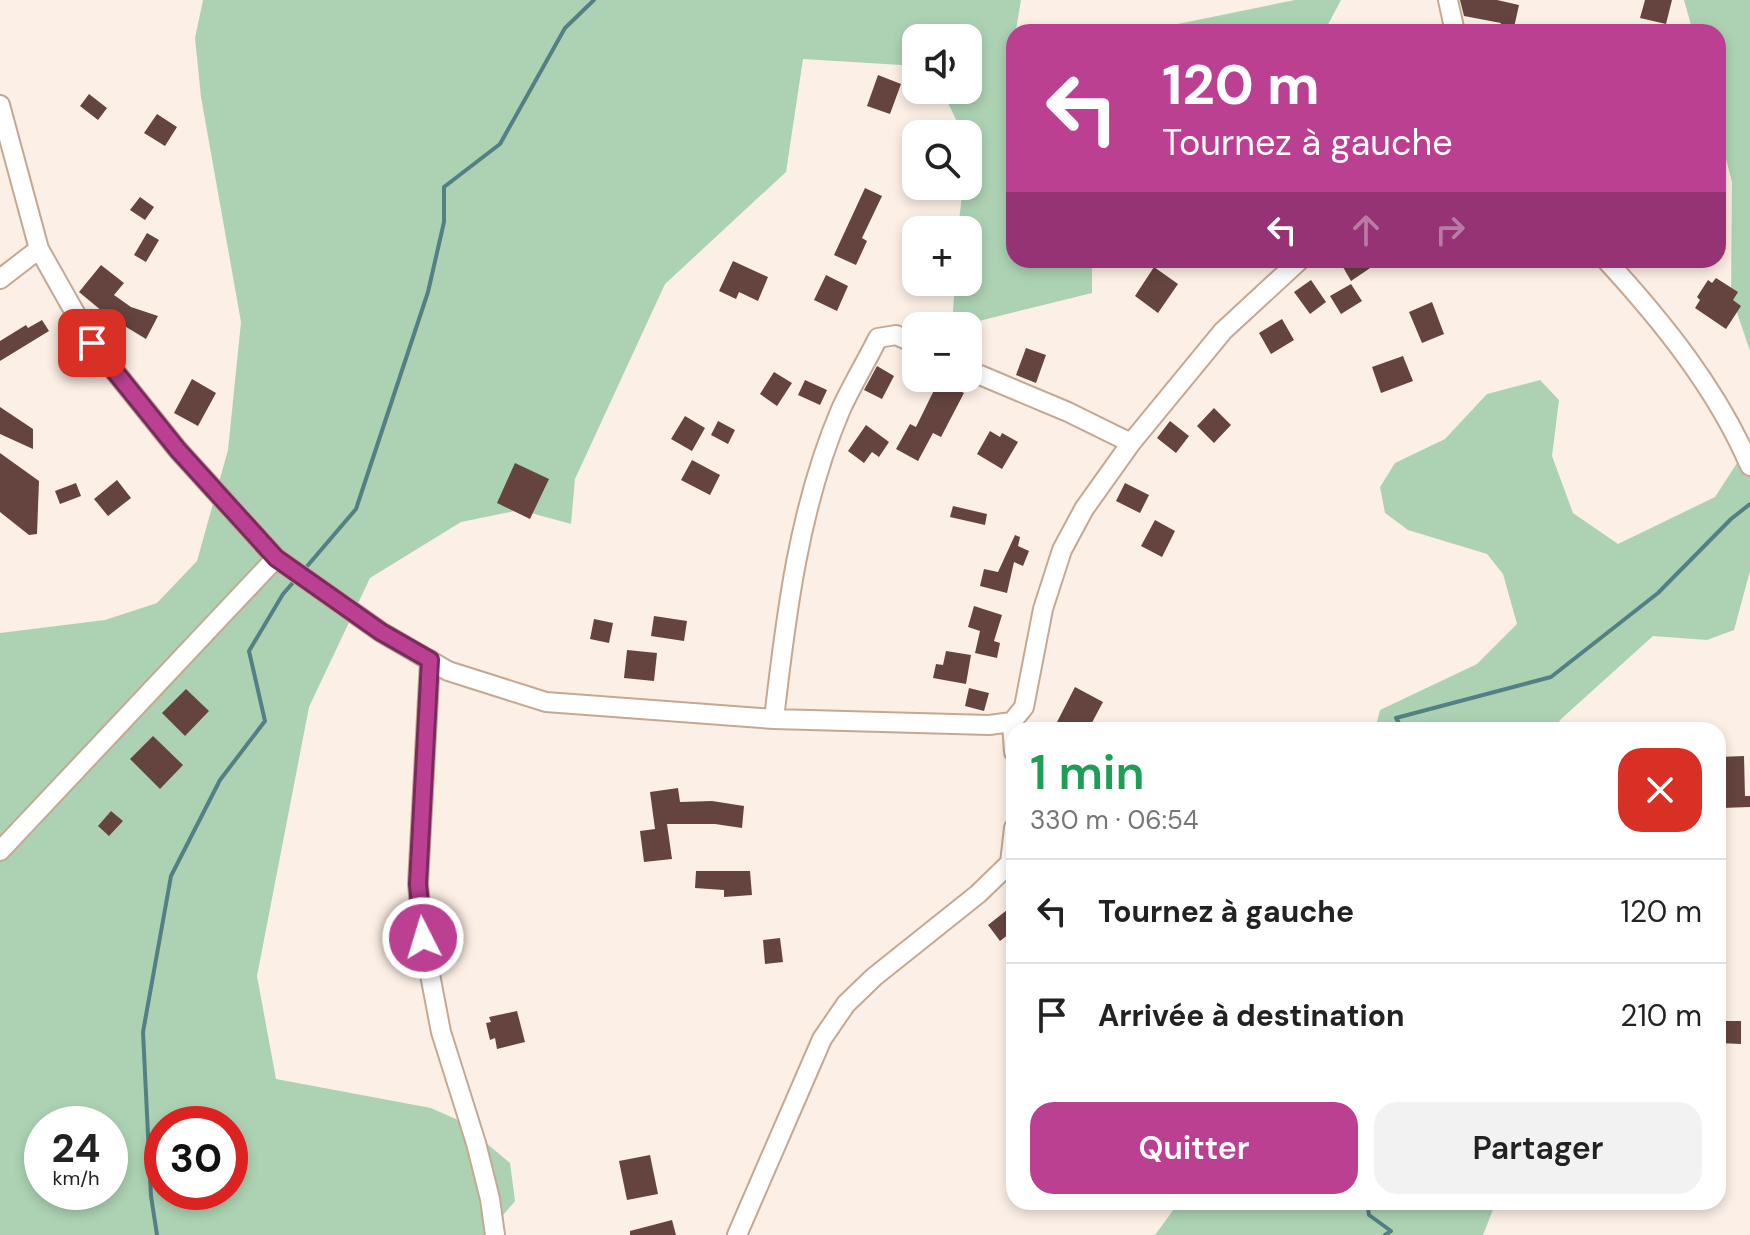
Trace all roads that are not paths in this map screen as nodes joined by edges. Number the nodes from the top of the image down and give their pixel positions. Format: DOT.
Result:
graph roads {
  1 [pos="1443,2"];
  2 [pos="1452,24"];
  3 [pos="0,105"];
  4 [pos="39,249"];
  5 [pos="1291,268"];
  6 [pos="1613,268"];
  7 [pos="0,279"];
  8 [pos="902,338"];
  9 [pos="982,376"];
  10 [pos="1131,443"];
  11 [pos="1750,466"];
  12 [pos="276,558"];
  13 [pos="430,660"];
  14 [pos="774,719"];
  15 [pos="1012,722"];
  16 [pos="1006,723"];
  17 [pos="0,851"];
  18 [pos="1006,867"];
  19 [pos="495,1235"];
  20 [pos="737,1235"];
  1 -- 2 [label="street"];
  3 -- 4 [label="street"];
  4 -- 7 [label="street"];
  4 -- 12 [label="street"];
  5 -- 10 [label="street"];
  6 -- 11 [label="street"];
  8 -- 14 [label="street"];
  9 -- 10 [label="street"];
  10 -- 15 [label="street"];
  12 -- 13 [label="street"];
  12 -- 17 [label="street"];
  13 -- 14 [label="street"];
  13 -- 19 [label="street"];
  14 -- 16 [label="street"];
  18 -- 20 [label="street"];
}
